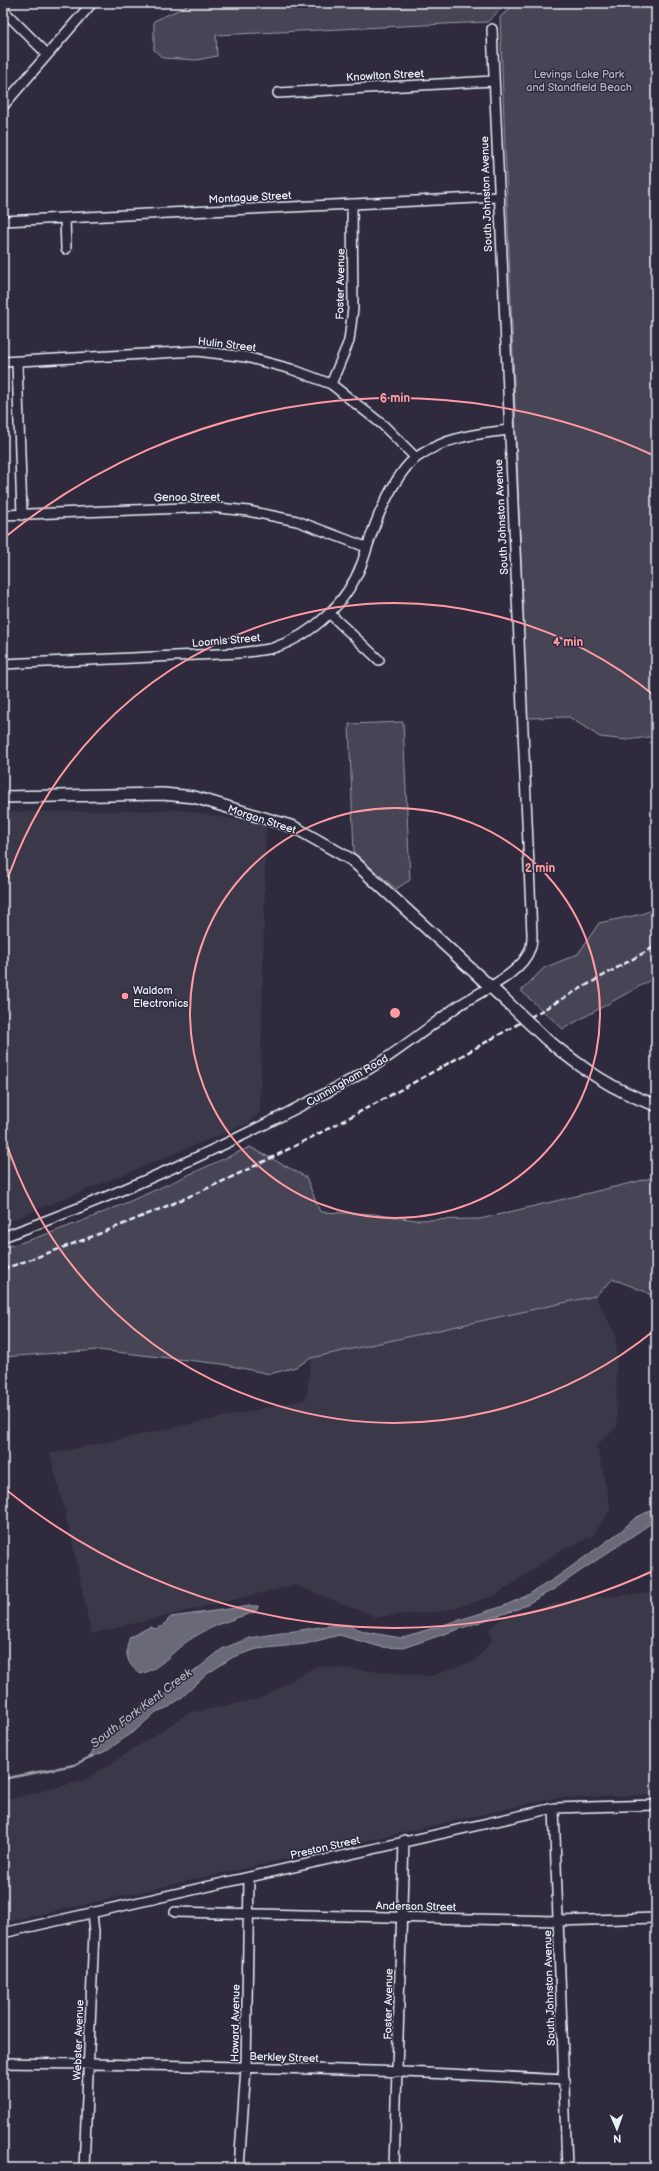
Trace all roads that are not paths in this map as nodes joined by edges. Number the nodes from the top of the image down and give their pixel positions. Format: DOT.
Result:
graph roads {
  1 [pos="92,3"];
  2 [pos="3,10"];
  3 [pos="492,29"];
  4 [pos="47,54"];
  5 [pos="493,81"];
  6 [pos="278,93"];
  7 [pos="3,106"];
  8 [pos="498,197"];
  9 [pos="352,204"];
  10 [pos="65,218"];
  11 [pos="3,221"];
  12 [pos="66,249"];
  13 [pos="3,362"];
  14 [pos="17,362"];
  15 [pos="331,384"];
  16 [pos="509,430"];
  17 [pos="416,458"];
  18 [pos="3,515"];
  19 [pos="22,515"];
  20 [pos="366,547"];
  21 [pos="330,614"];
  22 [pos="379,660"];
  23 [pos="3,664"];
  24 [pos="3,797"];
  25 [pos="491,985"];
  26 [pos="656,1105"];
  27 [pos="3,1237"];
  28 [pos="656,1805"];
  29 [pos="554,1808"];
  30 [pos="404,1840"];
  31 [pos="249,1878"];
  32 [pos="174,1912"];
  33 [pos="92,1914"];
  34 [pos="249,1914"];
  35 [pos="402,1917"];
  36 [pos="656,1918"];
  37 [pos="558,1921"];
  38 [pos="3,1933"];
  39 [pos="3,2063"];
  40 [pos="89,2064"];
  41 [pos="246,2068"];
  42 [pos="398,2073"];
  43 [pos="565,2080"];
  44 [pos="84,2168"];
  45 [pos="239,2168"];
  46 [pos="394,2168"];
  47 [pos="567,2168"];
  1 -- 4 [label="street"];
  2 -- 4 [label="street"];
  3 -- 5 [label="street, South Johnston Avenue"];
  4 -- 7 [label="street"];
  5 -- 6 [label="street, Knowlton Street"];
  5 -- 8 [label="street, South Johnston Avenue"];
  8 -- 9 [label="street, Montague Street"];
  8 -- 16 [label="street, South Johnston Avenue"];
  9 -- 10 [label="street, Montague Street"];
  9 -- 15 [label="street, Foster Avenue"];
  10 -- 11 [label="street, Montague Street"];
  10 -- 12 [label="street"];
  13 -- 14 [label="street, Hulin Street"];
  14 -- 15 [label="street, Hulin Street"];
  14 -- 19 [label="street"];
  15 -- 17 [label="street, Hulin Street"];
  16 -- 17 [label="street, Loomis Street"];
  16 -- 25 [label="street, South Johnston Avenue"];
  17 -- 20 [label="street, Loomis Street"];
  18 -- 19 [label="street, Genoa Street"];
  19 -- 20 [label="street, Genoa Street"];
  20 -- 21 [label="street, Loomis Street"];
  21 -- 22 [label="street"];
  21 -- 23 [label="street, Loomis Street"];
  24 -- 25 [label="main road, Morgan Street"];
  25 -- 26 [label="main road, bridge"];
  25 -- 27 [label="street, Cunningham Road"];
  28 -- 29 [label="street, Preston Street"];
  29 -- 30 [label="street, Preston Street"];
  29 -- 37 [label="street, South Johnston Avenue"];
  30 -- 31 [label="street, Preston Street"];
  30 -- 35 [label="street, Foster Avenue"];
  31 -- 33 [label="street, Preston Street"];
  31 -- 34 [label="street, Howard Avenue"];
  32 -- 34 [label="street, Anderson Street"];
  33 -- 38 [label="street, Preston Street"];
  33 -- 40 [label="street, Webster Avenue"];
  34 -- 35 [label="street, Anderson Street"];
  34 -- 41 [label="street, Howard Avenue"];
  35 -- 37 [label="street, Anderson Street"];
  35 -- 42 [label="street, Foster Avenue"];
  36 -- 37 [label="street, Anderson Street"];
  37 -- 43 [label="street, South Johnston Avenue"];
  39 -- 40 [label="street, Berkley Street"];
  40 -- 41 [label="street, Berkley Street"];
  40 -- 44 [label="street, Webster Avenue"];
  41 -- 42 [label="street, Berkley Street"];
  41 -- 45 [label="street, Howard Avenue"];
  42 -- 43 [label="street, Berkley Street"];
  42 -- 46 [label="street, Foster Avenue"];
  43 -- 47 [label="street, South Johnston Avenue"];
}
